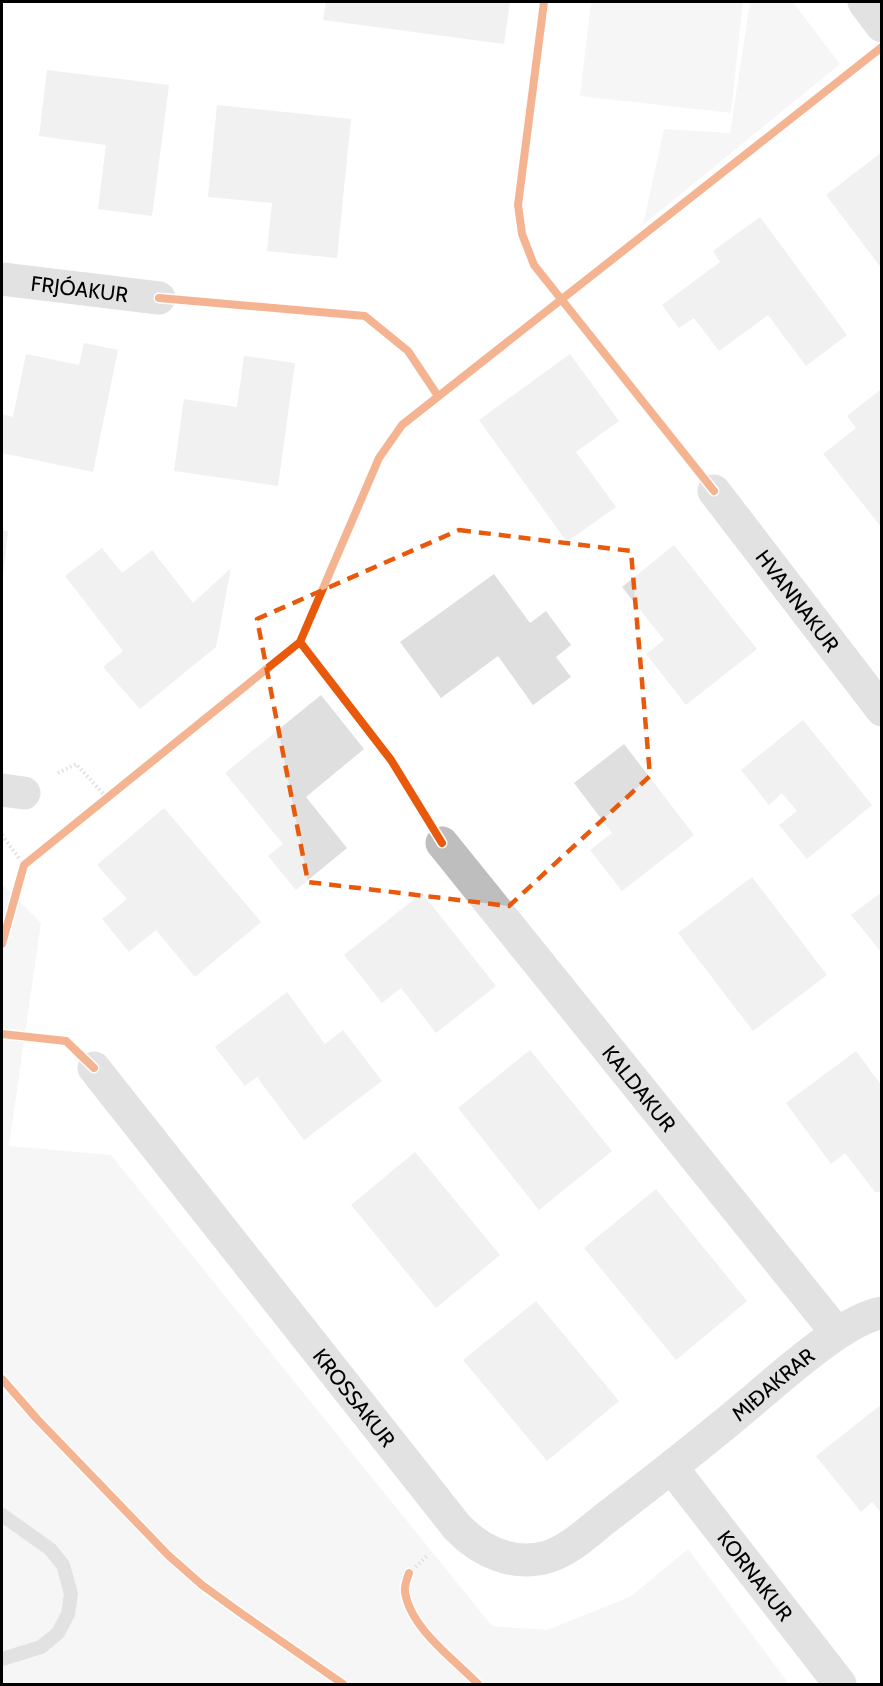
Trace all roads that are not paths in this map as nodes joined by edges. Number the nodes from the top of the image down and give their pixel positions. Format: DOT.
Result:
graph roads {
  1 [pos="864,2"];
  2 [pos="882,26"];
  3 [pos="2,279"];
  4 [pos="159,298"];
  5 [pos="714,491"];
  6 [pos="882,710"];
  7 [pos="442,843"];
  8 [pos="94,1068"];
  9 [pos="882,1313"];
  10 [pos="837,1333"];
  11 [pos="672,1467"];
  12 [pos="840,1684"];
  1 -- 2 [label="street"];
  3 -- 4 [label="street, FRJÓAKUR"];
  5 -- 6 [label="street, HVANNAKUR"];
  7 -- 10 [label="street, KALDAKUR"];
  8 -- 11 [label="street, KROSSAKUR"];
  9 -- 10 [label="street, MIÐAKRAR"];
  10 -- 11 [label="street, MIÐAKRAR"];
  11 -- 12 [label="street, KORNAKUR"];
}
